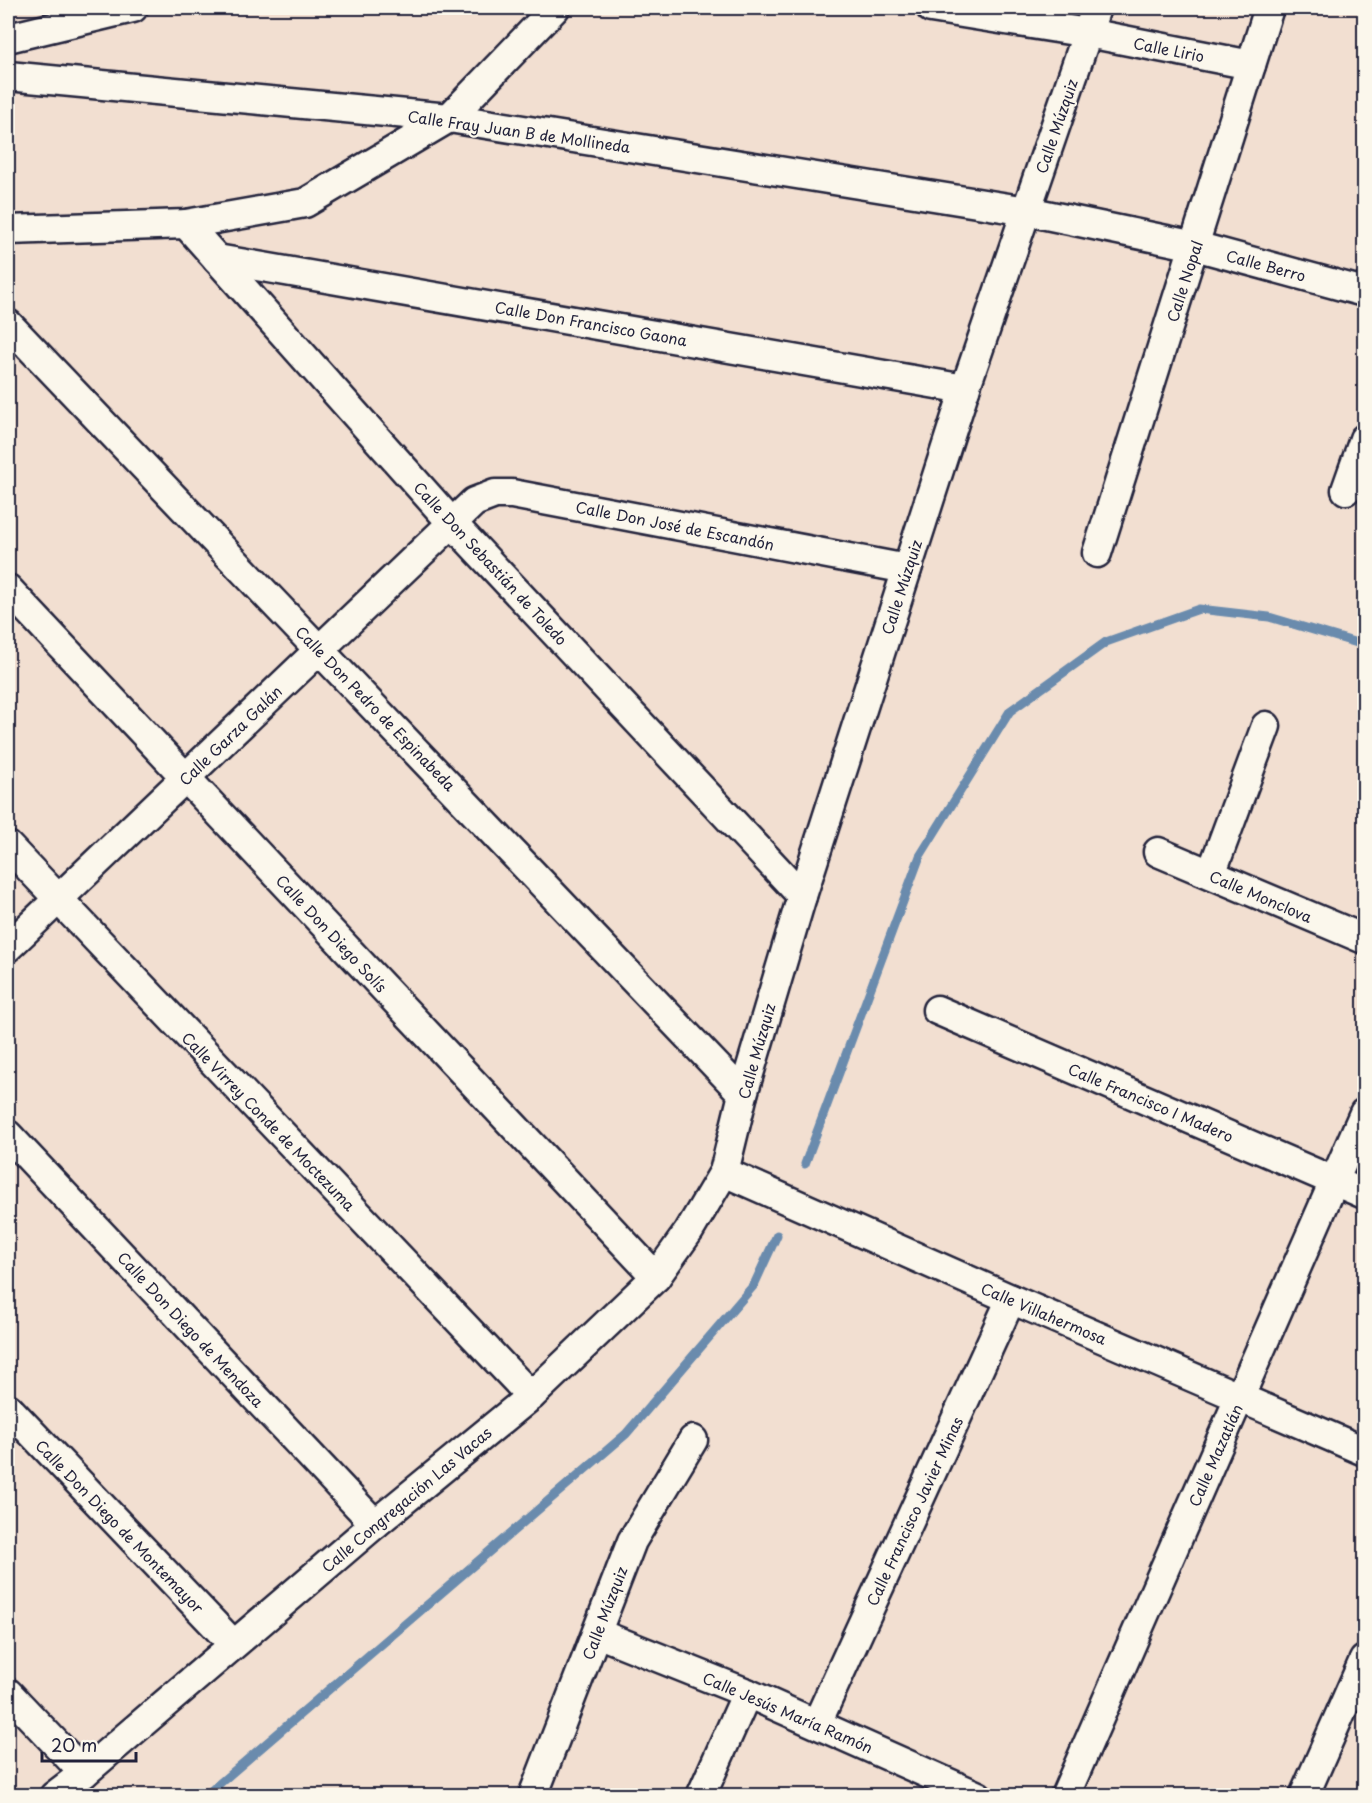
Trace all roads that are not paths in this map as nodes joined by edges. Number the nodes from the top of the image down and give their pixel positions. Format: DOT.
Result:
graph roads {
  1 [pos="134,8"];
  2 [pos="555,8"];
  3 [pos="931,8"];
  4 [pos="1269,8"];
  5 [pos="1092,20"];
  6 [pos="8,38"];
  7 [pos="1251,65"];
  8 [pos="8,76"];
  9 [pos="449,118"];
  10 [pos="1027,211"];
  11 [pos="186,224"];
  12 [pos="8,230"];
  13 [pos="1195,246"];
  14 [pos="218,259"];
  15 [pos="1365,292"];
  16 [pos="8,324"];
  17 [pos="965,389"];
  18 [pos="1365,438"];
  19 [pos="1346,490"];
  20 [pos="452,523"];
  21 [pos="1097,553"];
  22 [pos="907,569"];
  23 [pos="8,589"];
  24 [pos="320,648"];
  25 [pos="1266,726"];
  26 [pos="186,777"];
  27 [pos="8,846"];
  28 [pos="1158,852"];
  29 [pos="1211,874"];
  30 [pos="802,896"];
  31 [pos="58,899"];
  32 [pos="1365,939"];
  33 [pos="8,947"];
  34 [pos="937,1010"];
  35 [pos="743,1094"];
  36 [pos="1365,1113"];
  37 [pos="8,1135"];
  38 [pos="724,1172"];
  39 [pos="1336,1181"];
  40 [pos="1365,1194"];
  41 [pos="656,1277"];
  42 [pos="1011,1299"];
  43 [pos="531,1396"];
  44 [pos="1241,1397"];
  45 [pos="8,1408"];
  46 [pos="693,1440"];
  47 [pos="1365,1451"];
  48 [pos="375,1524"];
  49 [pos="597,1633"];
  50 [pos="233,1644"];
  51 [pos="1365,1660"];
  52 [pos="8,1693"];
  53 [pos="747,1693"];
  54 [pos="818,1724"];
  55 [pos="84,1773"];
  56 [pos="54,1796"];
  57 [pos="532,1796"];
  58 [pos="701,1796"];
  59 [pos="978,1796"];
  60 [pos="1065,1796"];
  61 [pos="1304,1796"];
  1 -- 6 [label="street"];
  2 -- 9 [label="street"];
  3 -- 5 [label="street, Calle Lirio"];
  4 -- 7 [label="street, Calle Nopal"];
  5 -- 7 [label="street, Calle Lirio"];
  5 -- 10 [label="street, Calle Múzquiz"];
  7 -- 13 [label="street, Calle Nopal"];
  8 -- 9 [label="street, Calle Fray Juan B de Mollineda"];
  9 -- 10 [label="street, Calle Fray Juan B de Mollineda"];
  9 -- 11 [label="street"];
  10 -- 13 [label="street, Calle Berro"];
  10 -- 17 [label="street, Calle Múzquiz"];
  11 -- 12 [label="street"];
  11 -- 14 [label="street, Calle Don Sebastián de Toledo"];
  13 -- 15 [label="street, Calle Berro"];
  13 -- 21 [label="street, Calle Nopal"];
  14 -- 17 [label="street, Calle Don Francisco Gaona"];
  14 -- 20 [label="street, Calle Don Sebastián de Toledo"];
  16 -- 24 [label="street, Calle Don Pedro de Espinabeda"];
  17 -- 22 [label="street, Calle Múzquiz"];
  18 -- 19 [label="street"];
  20 -- 22 [label="street, Calle Don José de Escandón"];
  20 -- 24 [label="street, Calle Garza Galán"];
  20 -- 30 [label="street, Calle Don Sebastián de Toledo"];
  22 -- 30 [label="street, Calle Múzquiz"];
  23 -- 26 [label="street, Calle Don Diego Solís"];
  24 -- 26 [label="street, Calle Garza Galán"];
  24 -- 35 [label="street, Calle Don Pedro de Espinabeda"];
  25 -- 29 [label="street"];
  26 -- 31 [label="street, Calle Garza Galán"];
  26 -- 41 [label="street, Calle Don Diego Solís"];
  27 -- 31 [label="street, Calle Virrey Conde de Moctezuma"];
  28 -- 29 [label="street, Calle Monclova"];
  29 -- 32 [label="street, Calle Monclova"];
  30 -- 35 [label="street, Calle Múzquiz"];
  31 -- 33 [label="street, Calle Garza Galán"];
  31 -- 43 [label="street, Calle Virrey Conde de Moctezuma"];
  34 -- 39 [label="street, Calle Francisco I Madero"];
  35 -- 38 [label="street, Calle Múzquiz"];
  36 -- 39 [label="street, Calle Mazatlán"];
  37 -- 48 [label="street, Calle Don Diego de Mendoza"];
  38 -- 41 [label="street, Calle Congregación Las Vacas"];
  38 -- 42 [label="street, Calle Villahermosa"];
  39 -- 40 [label="street, Calle Francisco I Madero"];
  39 -- 44 [label="street, Calle Mazatlán"];
  41 -- 43 [label="street, Calle Congregación Las Vacas"];
  42 -- 44 [label="street, Calle Villahermosa"];
  42 -- 54 [label="street, Calle Francisco Javier Minas"];
  43 -- 48 [label="street, Calle Congregación Las Vacas"];
  44 -- 47 [label="street, Calle Villahermosa"];
  44 -- 60 [label="street, Calle Mazatlán"];
  45 -- 50 [label="street, Calle Don Diego de Montemayor"];
  46 -- 49 [label="street, Calle Múzquiz"];
  48 -- 50 [label="street, Calle Congregación Las Vacas"];
  49 -- 53 [label="street, Calle Jesús María Ramón"];
  49 -- 57 [label="street, Calle Múzquiz"];
  50 -- 55 [label="street, Calle Congregación Las Vacas"];
  51 -- 61 [label="street"];
  52 -- 55 [label="street"];
  53 -- 54 [label="street, Calle Jesús María Ramón"];
  53 -- 58 [label="street"];
  54 -- 59 [label="street, Calle Jesús María Ramón"];
  55 -- 56 [label="street, Calle Congregación Las Vacas"];
}
